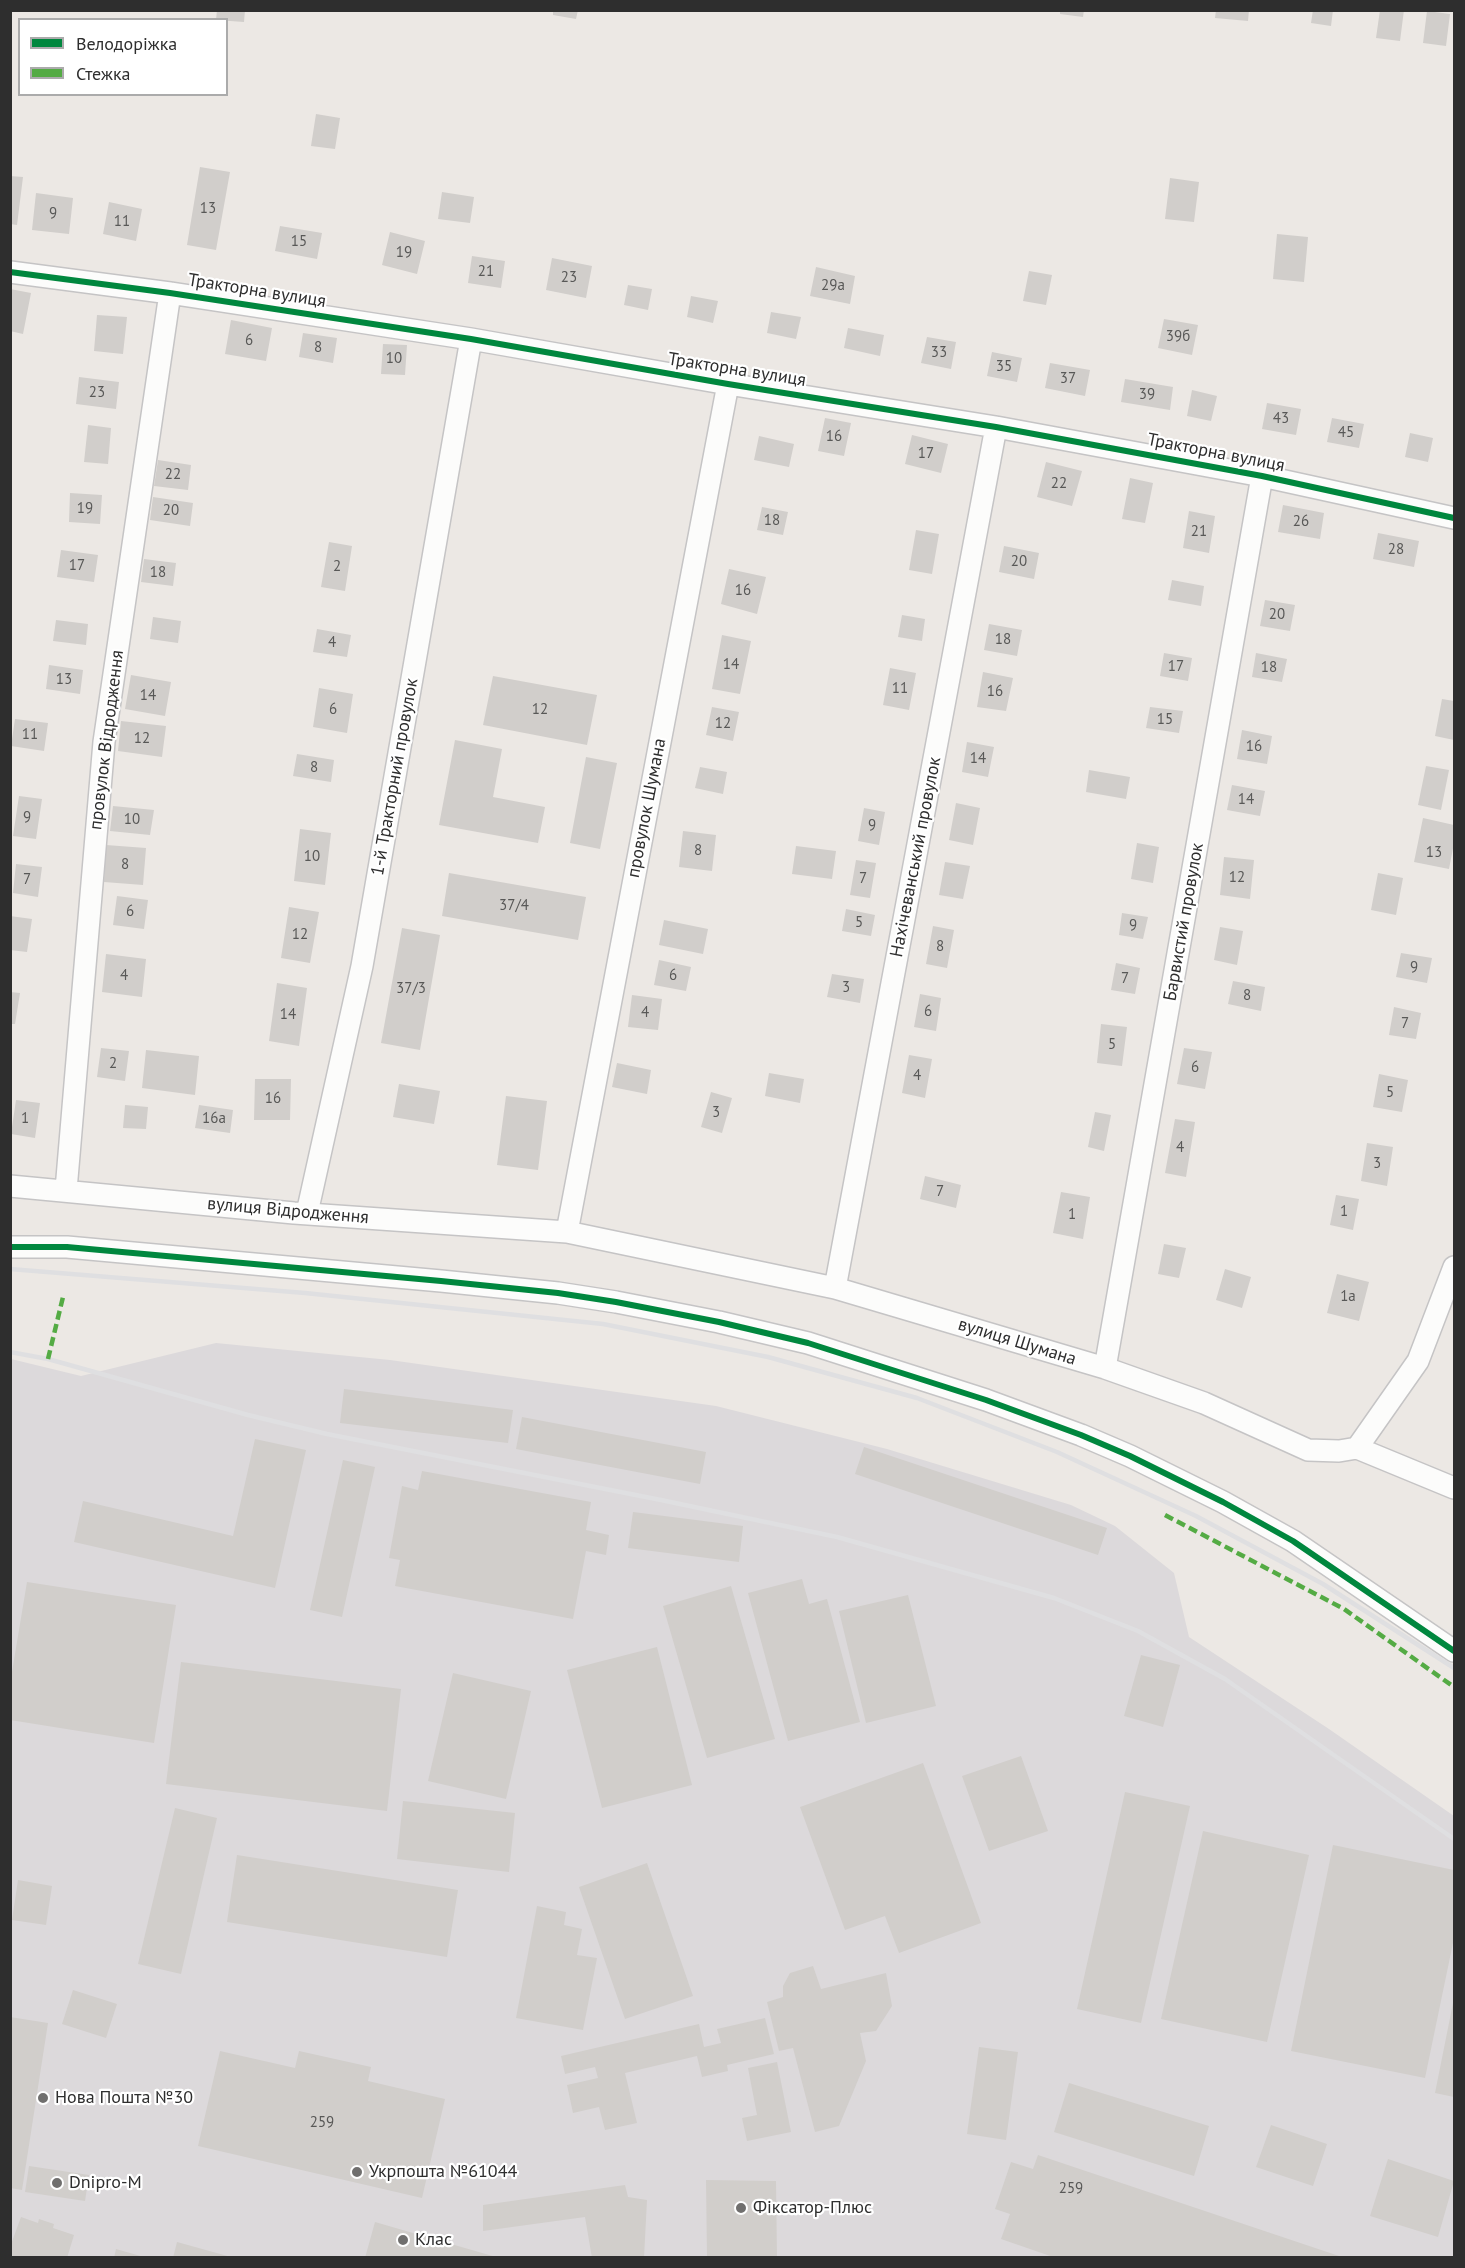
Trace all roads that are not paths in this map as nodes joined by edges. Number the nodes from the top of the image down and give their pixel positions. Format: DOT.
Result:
graph roads {
  1 [pos="10,272"];
  2 [pos="170,293"];
  3 [pos="471,339"];
  4 [pos="728,384"];
  5 [pos="996,427"];
  6 [pos="1262,476"];
  7 [pos="1455,518"];
  8 [pos="10,1186"];
  9 [pos="66,1190"];
  10 [pos="307,1213"];
  11 [pos="567,1232"];
  12 [pos="10,1247"];
  13 [pos="1455,1268"];
  14 [pos="835,1288"];
  15 [pos="1105,1368"];
  16 [pos="1357,1448"];
  17 [pos="1455,1488"];
  18 [pos="1455,1651"];
  1 -- 2 [label="street, Тракторна вулиця"];
  2 -- 3 [label="street, Тракторна вулиця"];
  2 -- 9 [label="street, провулок Відродження"];
  3 -- 4 [label="street, Тракторна вулиця"];
  3 -- 10 [label="street, 1-й Тракторний провулок"];
  4 -- 5 [label="street, Тракторна вулиця"];
  4 -- 11 [label="street, провулок Шумана"];
  5 -- 6 [label="street, Тракторна вулиця"];
  5 -- 14 [label="street, Нахічеванський провулок"];
  6 -- 7 [label="street, Тракторна вулиця"];
  6 -- 15 [label="street, Барвистий провулок"];
  8 -- 9 [label="street, вулиця Відродження"];
  9 -- 10 [label="street, вулиця Відродження"];
  10 -- 11 [label="street, вулиця Відродження"];
  11 -- 14 [label="street, вулиця Шумана"];
  12 -- 18 [label="street"];
  13 -- 16 [label="street"];
  14 -- 15 [label="street, вулиця Шумана"];
  15 -- 16 [label="street, вулиця Шумана"];
  16 -- 17 [label="street, вулиця Шумана"];
}
